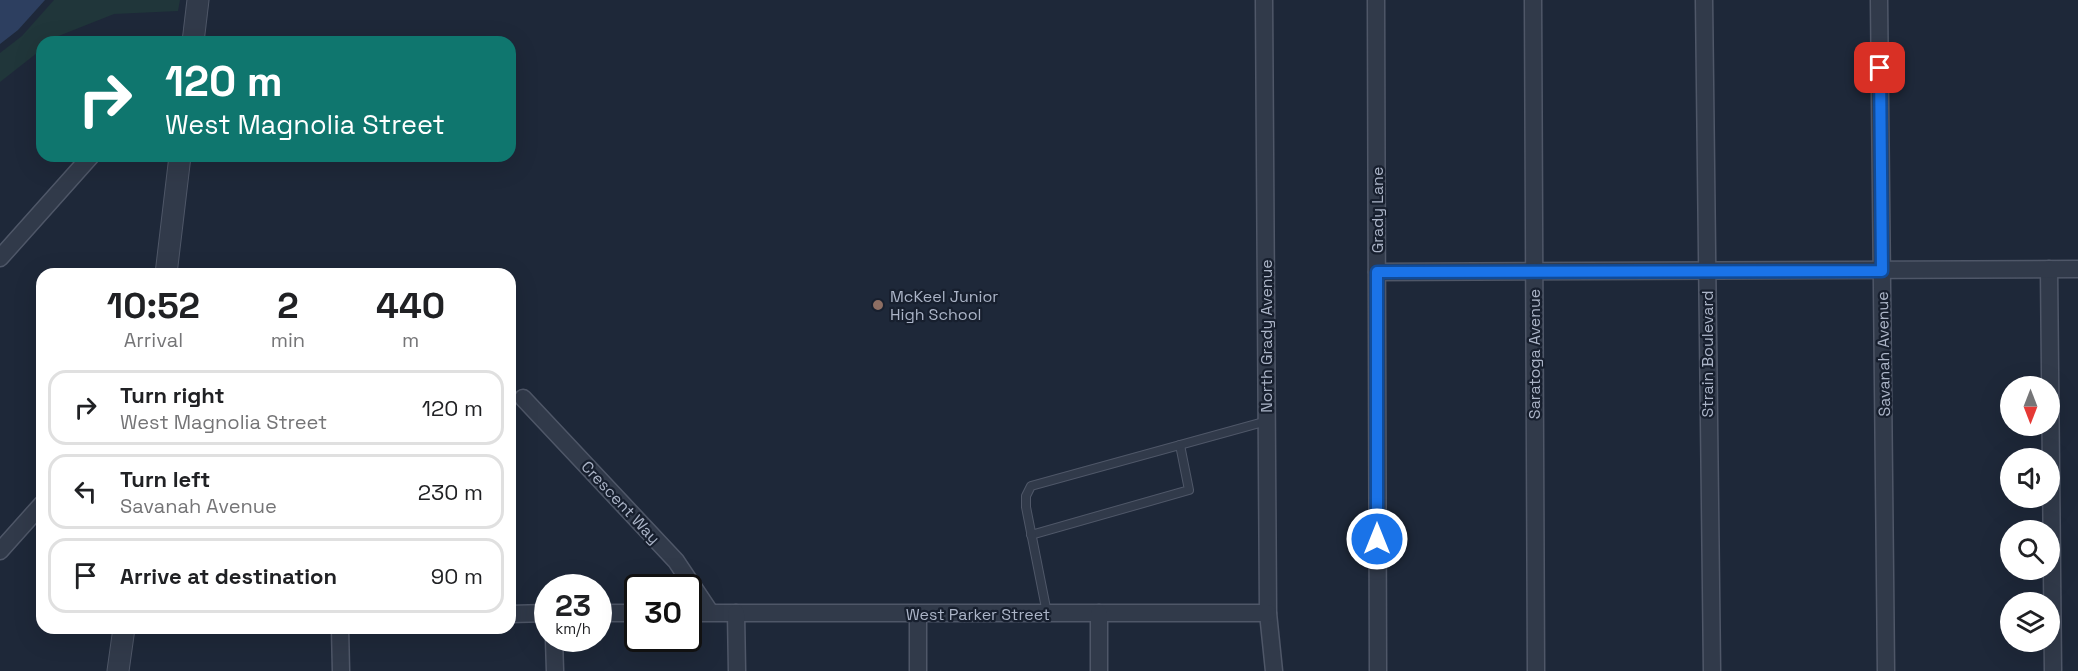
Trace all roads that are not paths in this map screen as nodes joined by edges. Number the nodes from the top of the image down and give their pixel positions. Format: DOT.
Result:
graph roads {
  1 [pos="198,0"];
  2 [pos="1264,0"];
  3 [pos="1376,0"];
  4 [pos="1533,0"];
  5 [pos="1704,0"];
  6 [pos="1879,0"];
  7 [pos="194,36"];
  8 [pos="86,162"];
  9 [pos="179,162"];
  10 [pos="0,258"];
  11 [pos="167,268"];
  12 [pos="2049,269"];
  13 [pos="2078,269"];
  14 [pos="1882,271"];
  15 [pos="1377,272"];
  16 [pos="1534,272"];
  17 [pos="1707,272"];
  18 [pos="523,398"];
  19 [pos="1267,421"];
  20 [pos="1180,445"];
  21 [pos="36,511"];
  22 [pos="1031,535"];
  23 [pos="0,551"];
  24 [pos="702,612"];
  25 [pos="710,612"];
  26 [pos="534,613"];
  27 [pos="736,613"];
  28 [pos="1099,613"];
  29 [pos="1268,613"];
  30 [pos="516,614"];
  31 [pos="918,614"];
  32 [pos="1047,614"];
  33 [pos="123,634"];
  34 [pos="340,634"];
  35 [pos="554,652"];
  36 [pos="118,671"];
  37 [pos="341,671"];
  38 [pos="555,671"];
  39 [pos="736,671"];
  40 [pos="918,671"];
  41 [pos="1099,671"];
  42 [pos="1274,671"];
  43 [pos="1378,671"];
  44 [pos="1536,671"];
  45 [pos="1712,671"];
  46 [pos="1886,671"];
  47 [pos="2053,671"];
  1 -- 7 [label="street"];
  2 -- 19 [label="street, North Grady Avenue"];
  3 -- 15 [label="street, Grady Lane"];
  4 -- 16 [label="street, Saratoga Avenue"];
  5 -- 17 [label="street, Strain Boulevard"];
  6 -- 14 [label="street, Savanah Avenue"];
  8 -- 10 [label="street"];
  9 -- 11 [label="street"];
  12 -- 13 [label="street"];
  12 -- 14 [label="street"];
  12 -- 47 [label="street"];
  14 -- 17 [label="street"];
  14 -- 46 [label="street, Savanah Avenue"];
  15 -- 16 [label="street"];
  15 -- 43 [label="street, Grady Lane"];
  16 -- 17 [label="street"];
  16 -- 44 [label="street, Saratoga Avenue"];
  17 -- 45 [label="street, Strain Boulevard"];
  18 -- 25 [label="street, Crescent Way"];
  19 -- 20 [label="lane"];
  19 -- 29 [label="street, North Grady Avenue"];
  20 -- 22 [label="lane"];
  20 -- 22 [label="lane"];
  21 -- 23 [label="street"];
  22 -- 32 [label="lane"];
  24 -- 25 [label="street, West Parker Street"];
  25 -- 27 [label="street, West Parker Street"];
  26 -- 30 [label="street"];
  27 -- 31 [label="street, West Parker Street"];
  27 -- 39 [label="street"];
  28 -- 29 [label="street, West Parker Street"];
  28 -- 32 [label="street, West Parker Street"];
  28 -- 41 [label="street"];
  29 -- 42 [label="street, North Grady Avenue"];
  31 -- 32 [label="street, West Parker Street"];
  31 -- 40 [label="street"];
  33 -- 36 [label="street"];
  34 -- 37 [label="street"];
  35 -- 38 [label="street"];
}
